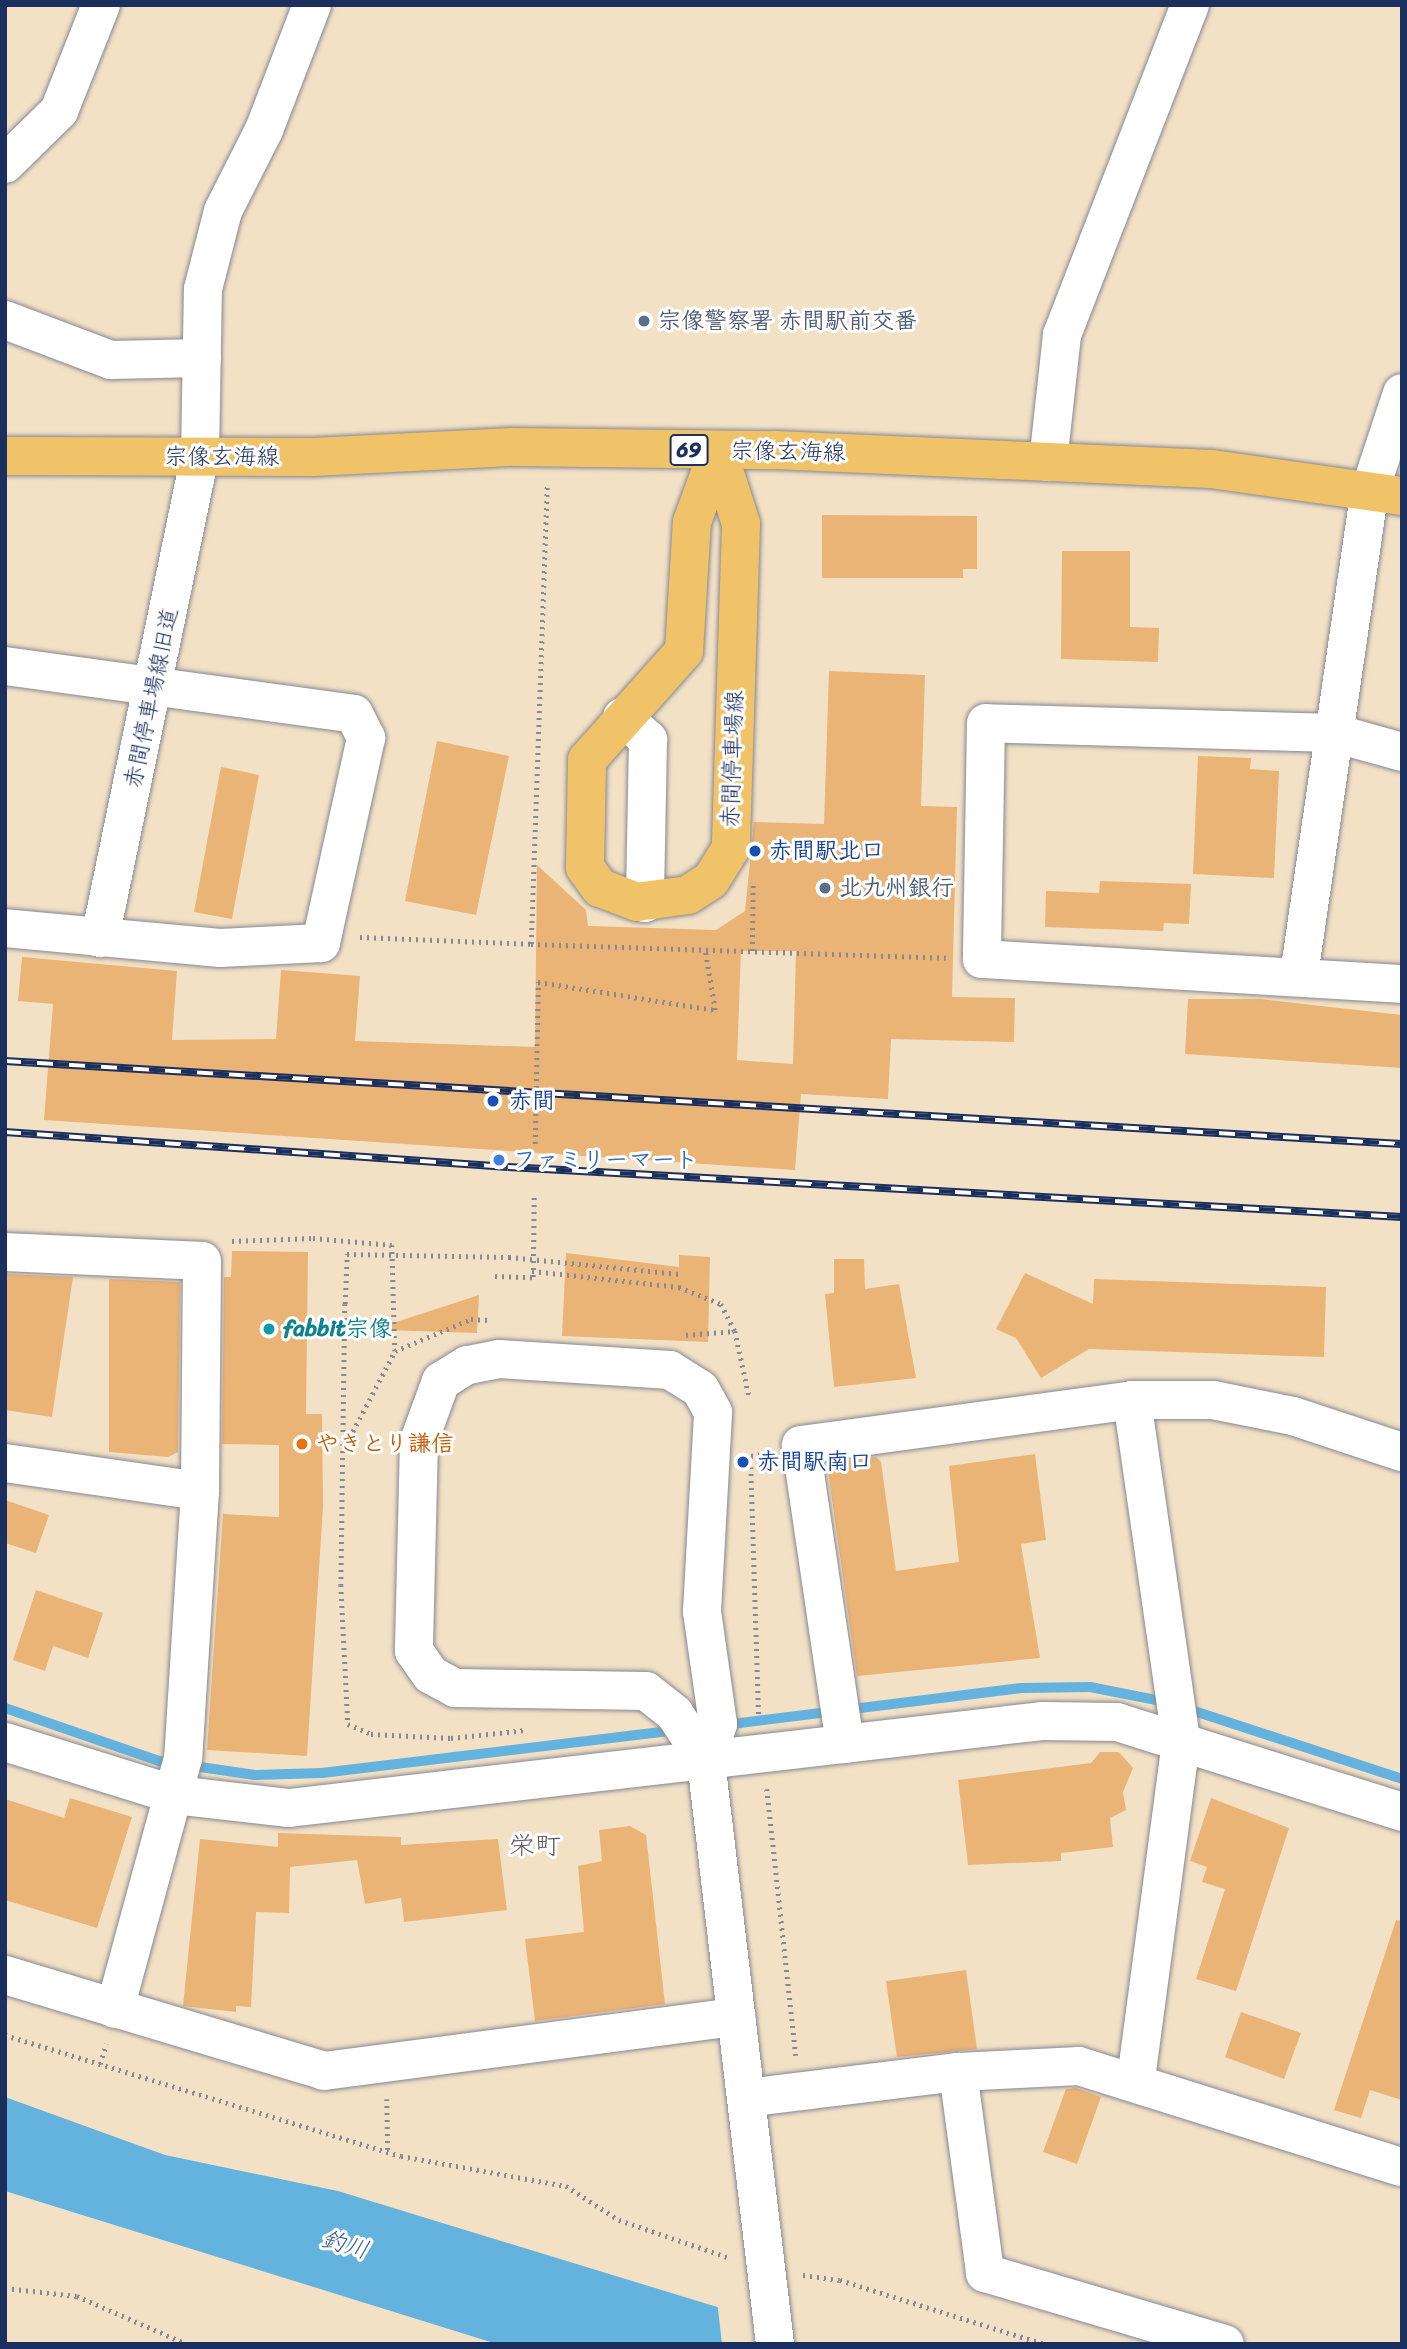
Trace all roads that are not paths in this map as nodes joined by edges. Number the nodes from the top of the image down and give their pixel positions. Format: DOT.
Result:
graph roads {
  1 [pos="102,5"];
  2 [pos="312,5"];
  3 [pos="1190,5"];
  4 [pos="5,164"];
  5 [pos="5,320"];
  6 [pos="202,358"];
  7 [pos="1402,393"];
  8 [pos="718,451"];
  9 [pos="5,456"];
  10 [pos="200,456"];
  11 [pos="1048,462"];
  12 [pos="1386,493"];
  13 [pos="5,666"];
  14 [pos="157,687"];
  15 [pos="622,717"];
  16 [pos="1334,733"];
  17 [pos="1402,752"];
  18 [pos="645,903"];
  19 [pos="5,928"];
  20 [pos="100,938"];
  21 [pos="1299,975"];
  22 [pos="1402,984"];
  23 [pos="5,1252"];
  24 [pos="1132,1400"];
  25 [pos="1402,1452"];
  26 [pos="5,1463"];
  27 [pos="200,1491"];
  28 [pos="5,1742"];
  29 [pos="1181,1742"];
  30 [pos="845,1744"];
  31 [pos="706,1761"];
  32 [pos="175,1795"];
  33 [pos="1402,1812"];
  34 [pos="5,1975"];
  35 [pos="115,2009"];
  36 [pos="736,2017"];
  37 [pos="958,2073"];
  38 [pos="1136,2079"];
  39 [pos="746,2098"];
  40 [pos="1402,2167"];
  41 [pos="775,2344"];
  42 [pos="1225,2344"];
  1 -- 4 [label="street"];
  2 -- 6 [label="street, 赤間停車場線旧道"];
  3 -- 11 [label="street"];
  5 -- 6 [label="street"];
  6 -- 10 [label="street, 赤間停車場線旧道"];
  7 -- 12 [label="street"];
  8 -- 10 [label="main road, 宗像玄海線 / 69"];
  8 -- 11 [label="main road, 宗像玄海線 / 69"];
  8 -- 15 [label="main road, 赤間停車場線"];
  8 -- 18 [label="main road, 赤間停車場線"];
  9 -- 10 [label="main road, 宗像玄海線 / 69"];
  10 -- 14 [label="street, 赤間停車場線旧道"];
  11 -- 12 [label="main road, 宗像玄海線 / 69"];
  12 -- 16 [label="street"];
  13 -- 14 [label="street"];
  14 -- 20 [label="street, 赤間停車場線旧道"];
  14 -- 20 [label="street"];
  15 -- 18 [label="street"];
  15 -- 18 [label="main road, 赤間停車場線"];
  16 -- 17 [label="street"];
  16 -- 21 [label="street"];
  16 -- 21 [label="street"];
  19 -- 20 [label="street"];
  21 -- 22 [label="street"];
  23 -- 27 [label="street"];
  24 -- 25 [label="street"];
  24 -- 29 [label="street"];
  24 -- 30 [label="street"];
  26 -- 27 [label="street"];
  27 -- 32 [label="street"];
  28 -- 32 [label="street"];
  29 -- 30 [label="street"];
  29 -- 33 [label="street"];
  29 -- 38 [label="street"];
  30 -- 31 [label="street"];
  31 -- 31 [label="street"];
  31 -- 32 [label="street"];
  31 -- 36 [label="street"];
  32 -- 35 [label="street"];
  34 -- 35 [label="street"];
  35 -- 36 [label="street"];
  36 -- 39 [label="street"];
  37 -- 38 [label="street"];
  37 -- 39 [label="street"];
  37 -- 42 [label="street"];
  38 -- 40 [label="street"];
  39 -- 41 [label="street"];
}
